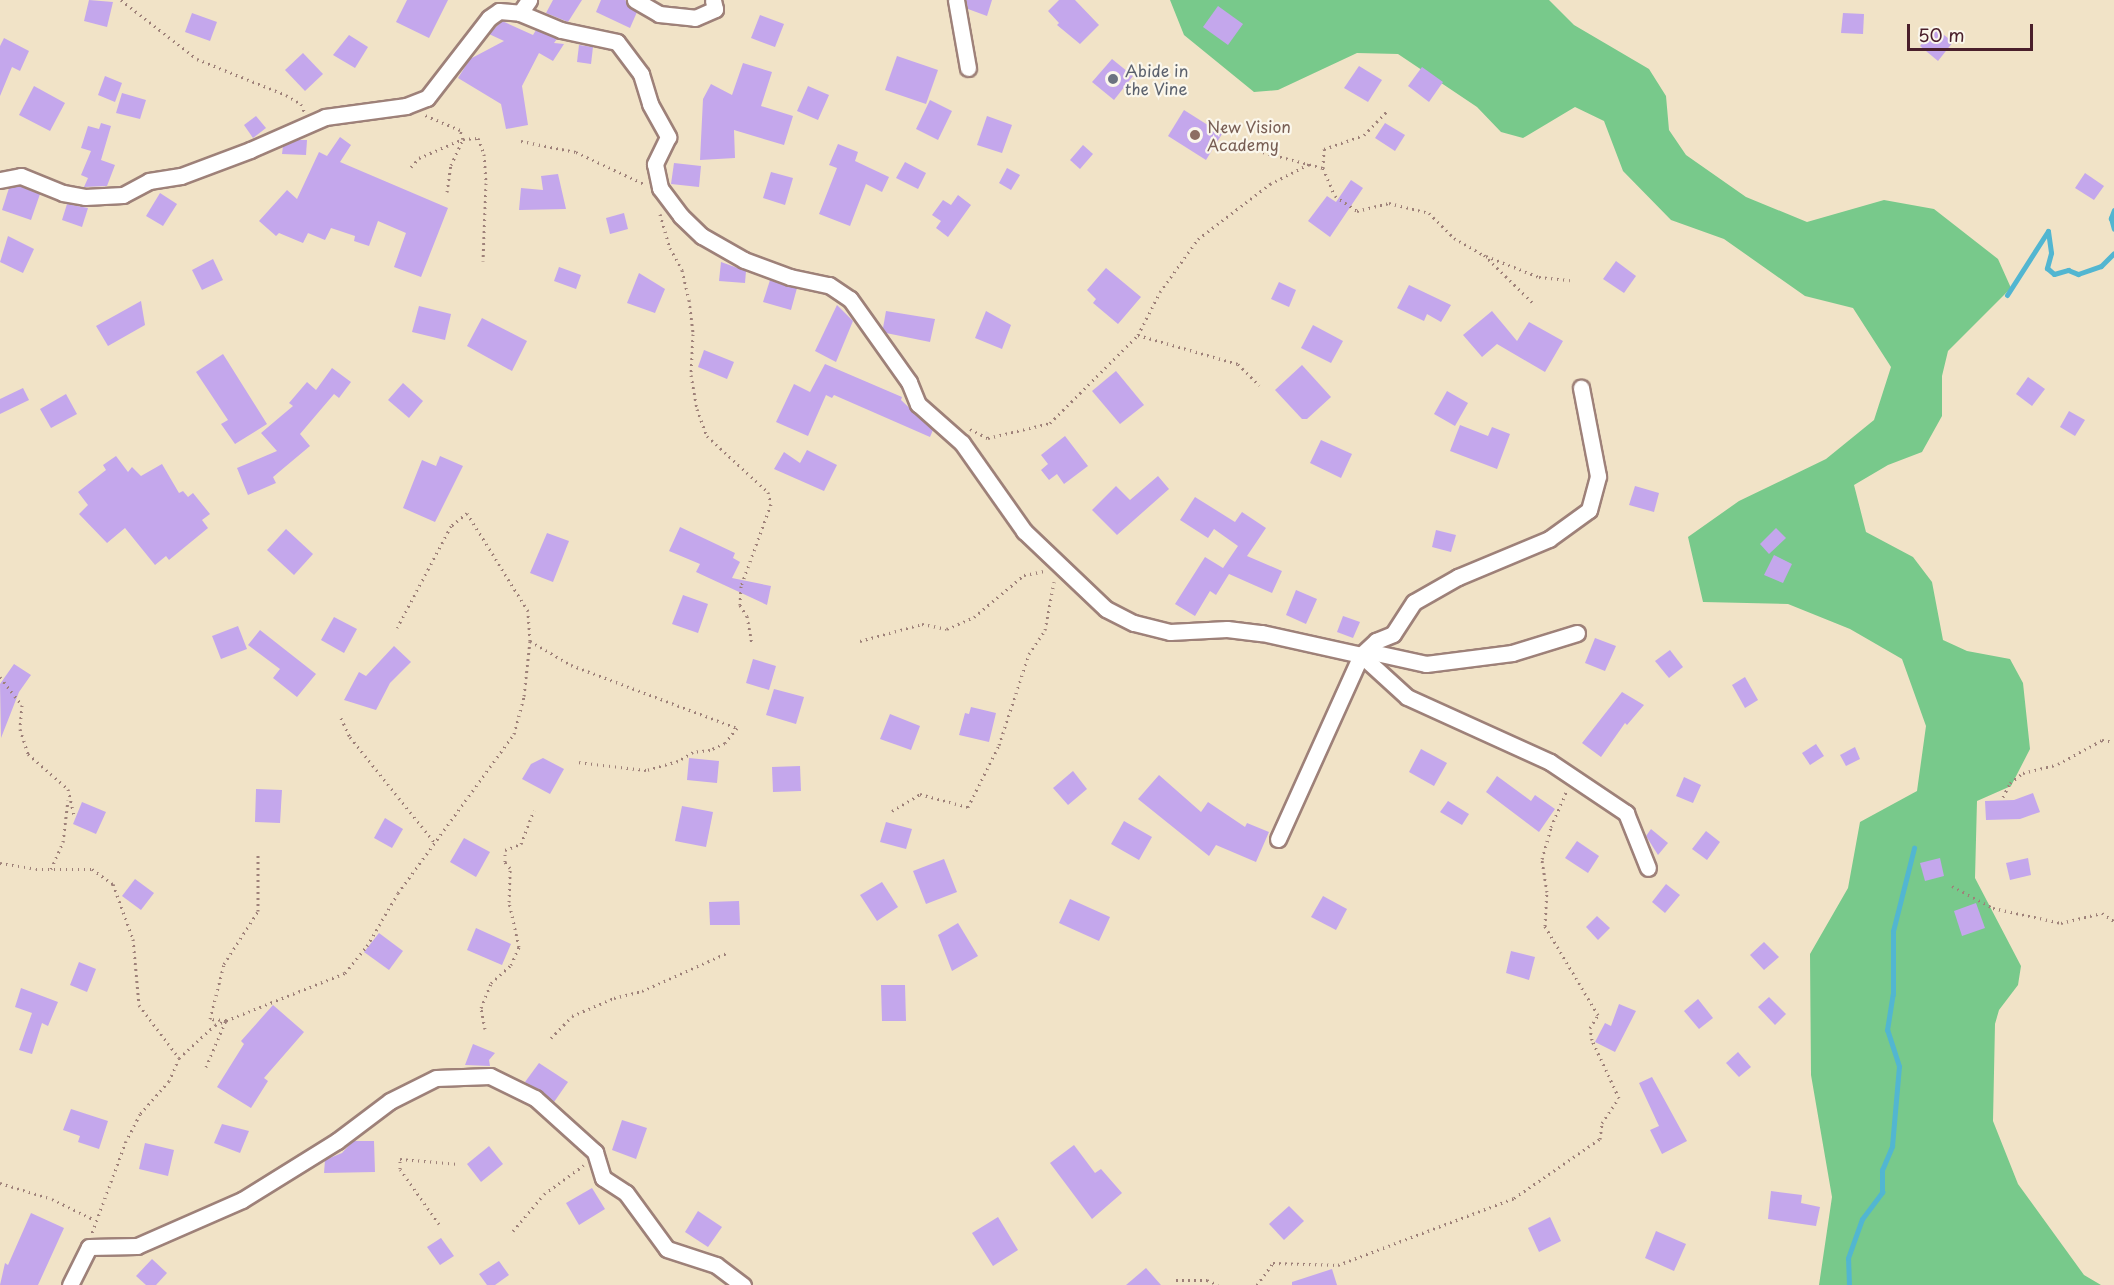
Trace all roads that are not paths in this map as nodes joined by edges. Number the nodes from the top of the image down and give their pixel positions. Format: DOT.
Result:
graph roads {
  1 [pos="529,0"];
  2 [pos="635,0"];
  3 [pos="713,0"];
  4 [pos="956,0"];
  5 [pos="520,13"];
  6 [pos="968,68"];
  7 [pos="0,180"];
  8 [pos="1581,388"];
  9 [pos="1577,633"];
  10 [pos="1364,653"];
  11 [pos="1278,839"];
  12 [pos="1648,868"];
  13 [pos="70,1285"];
  14 [pos="743,1285"];
  1 -- 5 [label="street"];
  2 -- 3 [label="street"];
  4 -- 6 [label="street"];
  5 -- 7 [label="street"];
  5 -- 10 [label="street"];
  8 -- 10 [label="street"];
  9 -- 10 [label="street"];
  10 -- 11 [label="street"];
  10 -- 12 [label="street"];
  13 -- 14 [label="street"];
}
